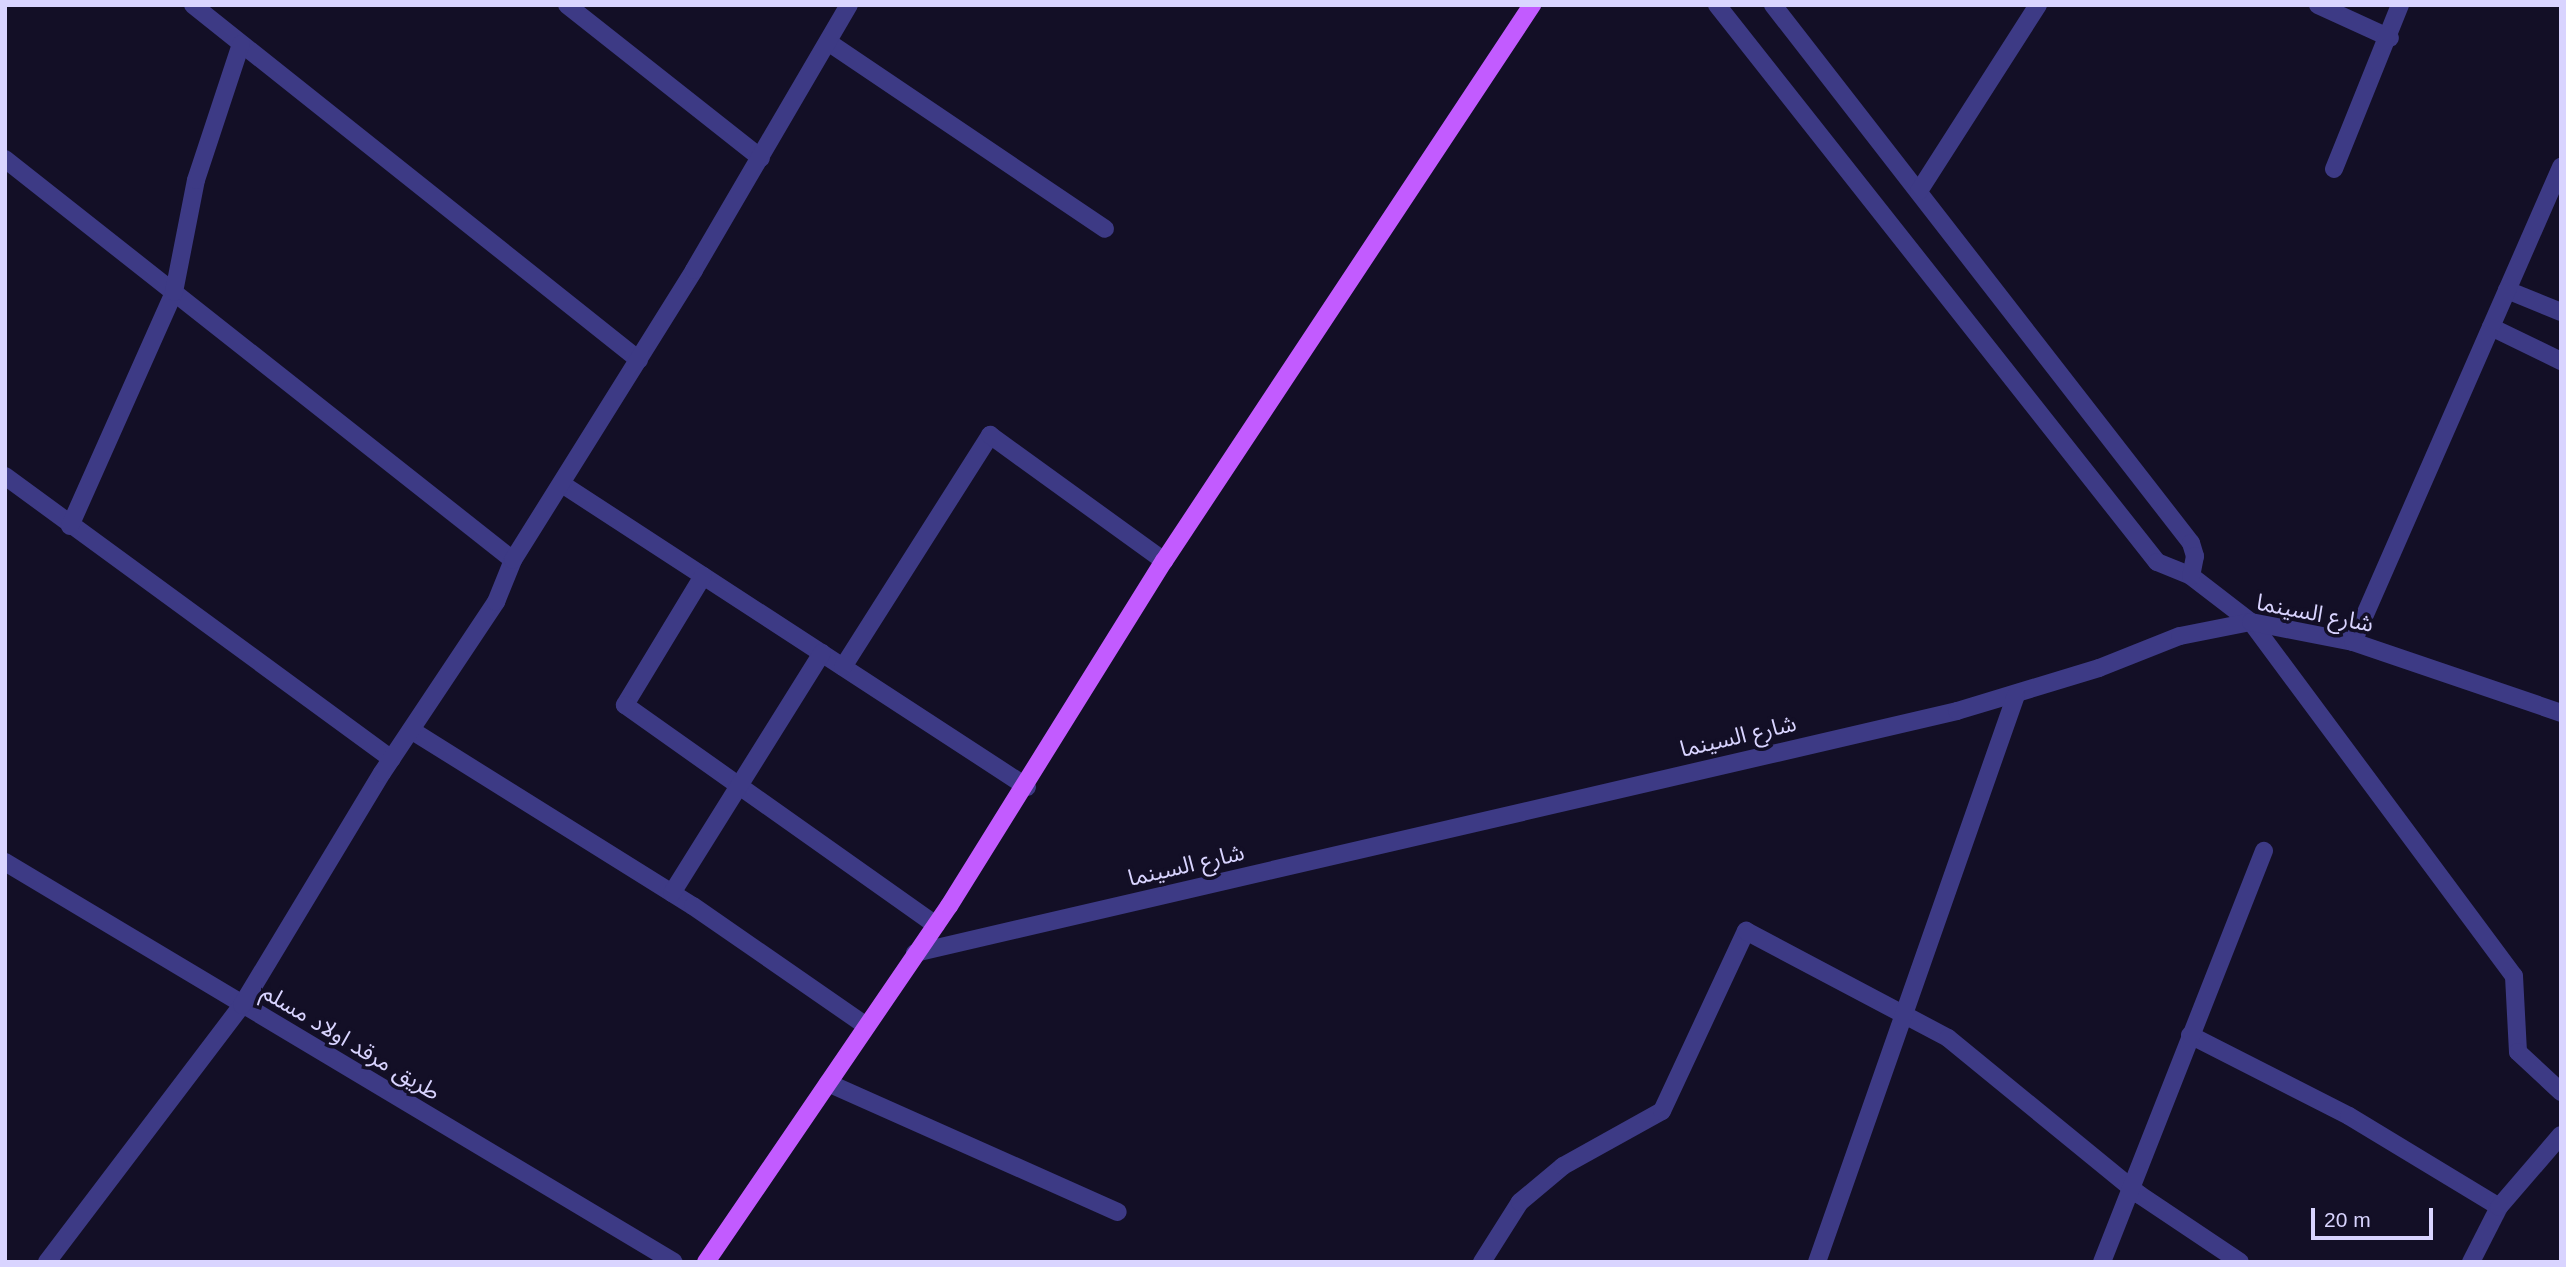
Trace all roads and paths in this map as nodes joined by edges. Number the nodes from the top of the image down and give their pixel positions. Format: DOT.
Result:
graph roads {
  1 [pos="193,5"];
  2 [pos="567,5"];
  3 [pos="849,5"];
  4 [pos="1532,5"];
  5 [pos="1717,5"];
  6 [pos="1773,5"];
  7 [pos="2038,5"];
  8 [pos="2318,5"];
  9 [pos="2400,5"];
  10 [pos="2390,38"];
  11 [pos="828,42"];
  12 [pos="242,44"];
  13 [pos="761,158"];
  14 [pos="5,159"];
  15 [pos="2561,167"];
  16 [pos="2334,169"];
  17 [pos="1919,191"];
  18 [pos="1105,229"];
  19 [pos="2507,290"];
  20 [pos="174,292"];
  21 [pos="2561,312"];
  22 [pos="2491,327"];
  23 [pos="639,360"];
  24 [pos="2561,362"];
  25 [pos="5,476"];
  26 [pos="562,484"];
  27 [pos="70,526"];
  28 [pos="513,560"];
  29 [pos="1164,561"];
  30 [pos="703,576"];
  31 [pos="2192,576"];
  32 [pos="2250,622"];
  33 [pos="2353,642"];
  34 [pos="822,653"];
  35 [pos="843,667"];
  36 [pos="2016,695"];
  37 [pos="2561,713"];
  38 [pos="411,730"];
  39 [pos="391,760"];
  40 [pos="740,784"];
  41 [pos="1027,787"];
  42 [pos="2264,850"];
  43 [pos="5,862"];
  44 [pos="672,893"];
  45 [pos="936,925"];
  46 [pos="915,953"];
  47 [pos="242,1006"];
  48 [pos="1904,1014"];
  49 [pos="866,1026"];
  50 [pos="2190,1035"];
  51 [pos="828,1083"];
  52 [pos="2561,1092"];
  53 [pos="2561,1135"];
  54 [pos="2129,1186"];
  55 [pos="2498,1207"];
  56 [pos="1118,1212"];
  57 [pos="47,1262"];
  58 [pos="674,1262"];
  59 [pos="706,1262"];
  60 [pos="1482,1262"];
  61 [pos="1817,1262"];
  62 [pos="2102,1262"];
  63 [pos="2240,1262"];
  64 [pos="2471,1262"];
  1 -- 12 [label="street"];
  2 -- 13 [label="street"];
  3 -- 11 [label="street"];
  4 -- 29 [label="main road"];
  5 -- 31 [label="street"];
  6 -- 17 [label="street"];
  7 -- 17 [label="street"];
  8 -- 10 [label="street"];
  9 -- 10 [label="street"];
  10 -- 16 [label="street"];
  11 -- 13 [label="street"];
  11 -- 18 [label="street"];
  12 -- 20 [label="street"];
  12 -- 23 [label="street"];
  13 -- 23 [label="street"];
  14 -- 20 [label="street"];
  15 -- 19 [label="street"];
  17 -- 31 [label="street"];
  19 -- 21 [label="street"];
  19 -- 22 [label="street"];
  20 -- 27 [label="street"];
  20 -- 28 [label="street"];
  22 -- 24 [label="street"];
  22 -- 33 [label="street"];
  23 -- 26 [label="street"];
  25 -- 27 [label="street"];
  26 -- 28 [label="street"];
  26 -- 30 [label="street"];
  27 -- 39 [label="street"];
  28 -- 38 [label="street"];
  29 -- 35 [label="street"];
  29 -- 41 [label="main road"];
  30 -- 34 [label="street"];
  30 -- 40 [label="street"];
  31 -- 32 [label="street"];
  32 -- 33 [label="street, شارع السينما"];
  32 -- 36 [label="street, شارع السينما"];
  32 -- 52 [label="street"];
  33 -- 37 [label="street, شارع السينما"];
  34 -- 35 [label="street"];
  34 -- 40 [label="street"];
  35 -- 41 [label="street"];
  36 -- 46 [label="street, شارع السينما"];
  36 -- 48 [label="street"];
  38 -- 39 [label="street"];
  38 -- 44 [label="street"];
  39 -- 47 [label="street"];
  40 -- 44 [label="street"];
  40 -- 45 [label="street"];
  41 -- 45 [label="main road"];
  42 -- 50 [label="street"];
  43 -- 47 [label="street, طريق مرقد اولاد مسلم"];
  44 -- 49 [label="street"];
  45 -- 46 [label="main road"];
  46 -- 49 [label="main road"];
  47 -- 57 [label="street"];
  47 -- 58 [label="street, طريق مرقد اولاد مسلم"];
  48 -- 54 [label="street"];
  48 -- 60 [label="street"];
  48 -- 61 [label="street"];
  49 -- 51 [label="main road"];
  50 -- 54 [label="street"];
  50 -- 55 [label="street"];
  51 -- 56 [label="street"];
  51 -- 59 [label="main road"];
  53 -- 55 [label="street"];
  54 -- 62 [label="street"];
  54 -- 63 [label="street"];
  55 -- 64 [label="street"];
}
